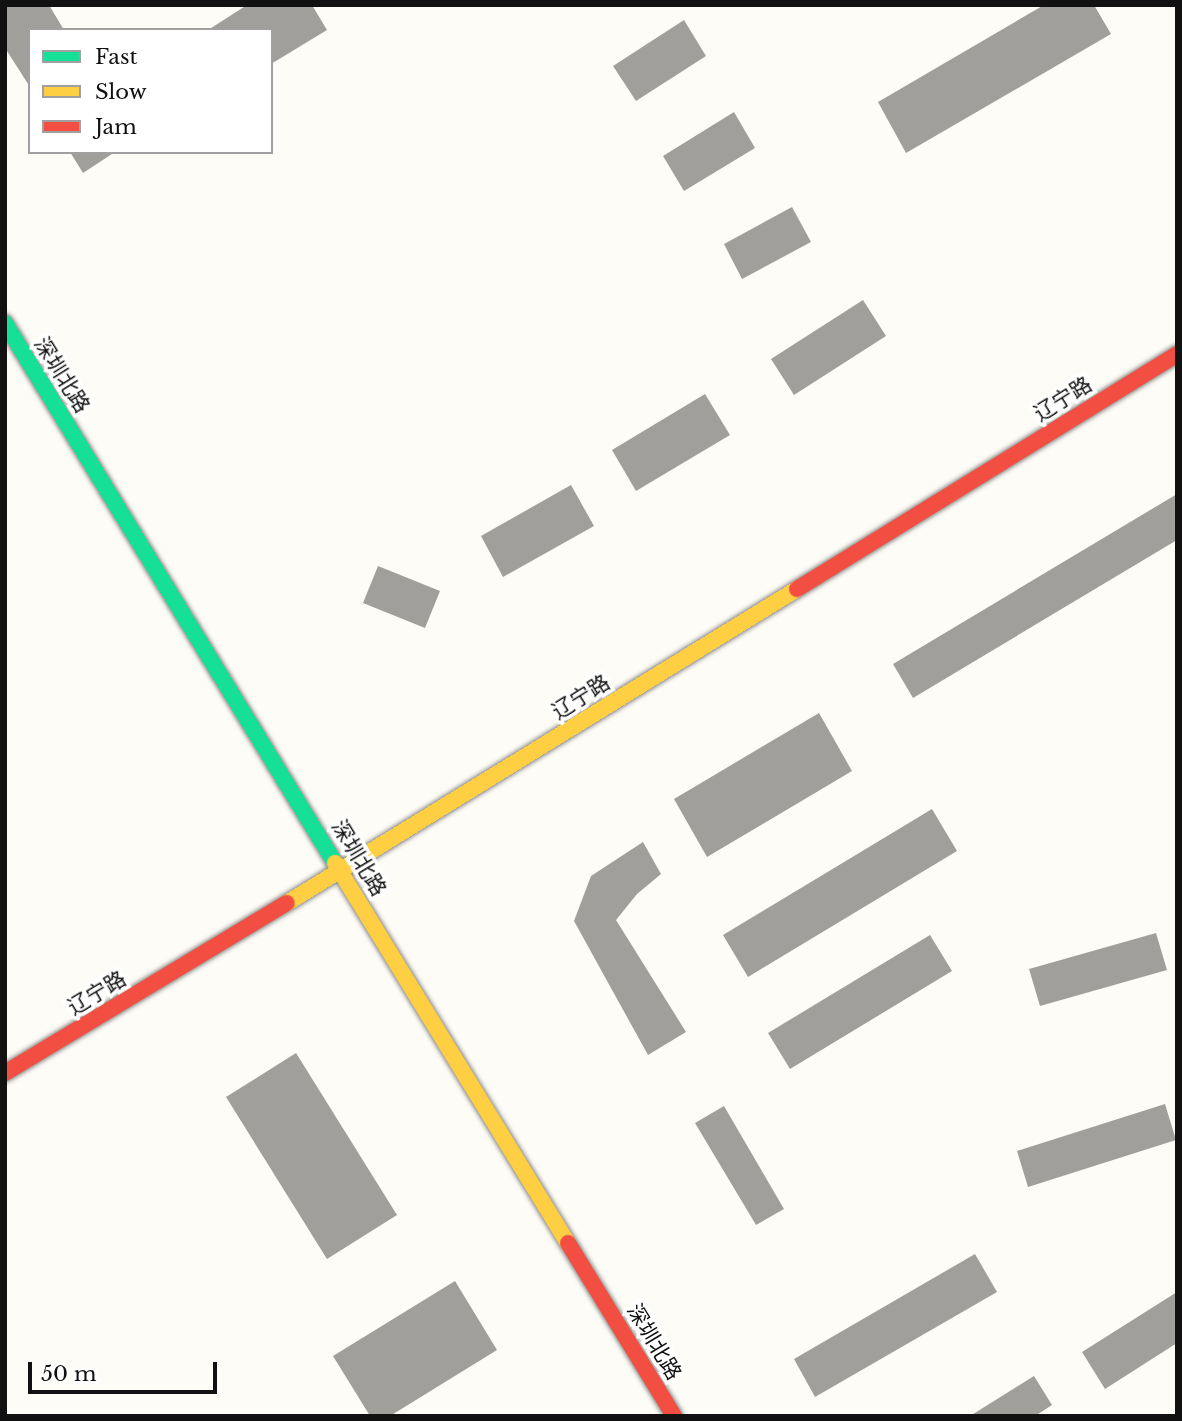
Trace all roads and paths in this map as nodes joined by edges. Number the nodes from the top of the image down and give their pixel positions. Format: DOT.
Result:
graph roads {
  1 [pos="5,323"];
  2 [pos="1177,354"];
  3 [pos="341,870"];
  4 [pos="5,1073"];
  5 [pos="674,1416"];
  1 -- 3 [label="street, 深圳北路"];
  2 -- 3 [label="street, 辽宁路"];
  3 -- 4 [label="street, 辽宁路"];
  3 -- 5 [label="street, 深圳北路"];
}
